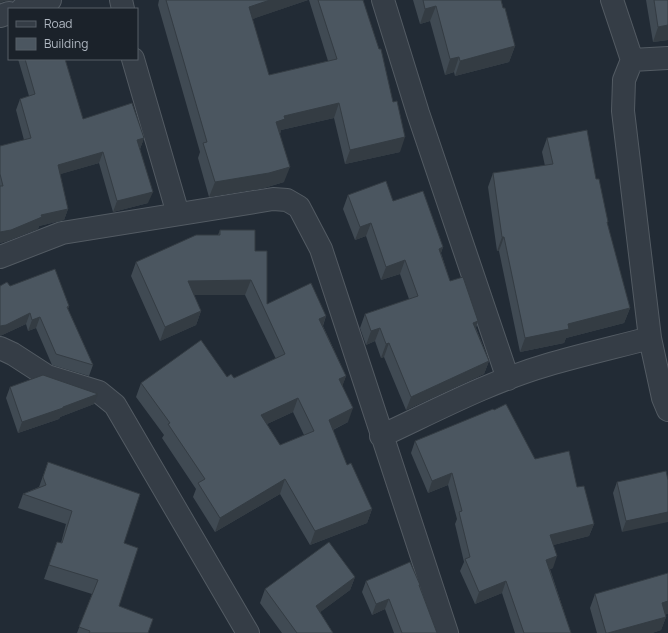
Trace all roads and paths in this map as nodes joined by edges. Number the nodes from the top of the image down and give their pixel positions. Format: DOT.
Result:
graph roads {
  1 [pos="50,0"];
  2 [pos="383,0"];
  3 [pos="612,0"];
  4 [pos="25,8"];
  5 [pos="668,58"];
  6 [pos="132,60"];
  7 [pos="632,60"];
  8 [pos="178,214"];
  9 [pos="0,257"];
  10 [pos="650,338"];
  11 [pos="0,348"];
  12 [pos="508,379"];
  13 [pos="668,410"];
  14 [pos="381,436"];
  15 [pos="248,633"];
  16 [pos="447,633"];
  1 -- 4 [label="street"];
  2 -- 12 [label="street"];
  3 -- 7 [label="street"];
  5 -- 7 [label="street"];
  6 -- 8 [label="street"];
  7 -- 10 [label="street"];
  8 -- 9 [label="street"];
  8 -- 14 [label="street"];
  10 -- 12 [label="street"];
  10 -- 13 [label="street"];
  11 -- 15 [label="street"];
  12 -- 14 [label="street"];
  14 -- 16 [label="street"];
}
